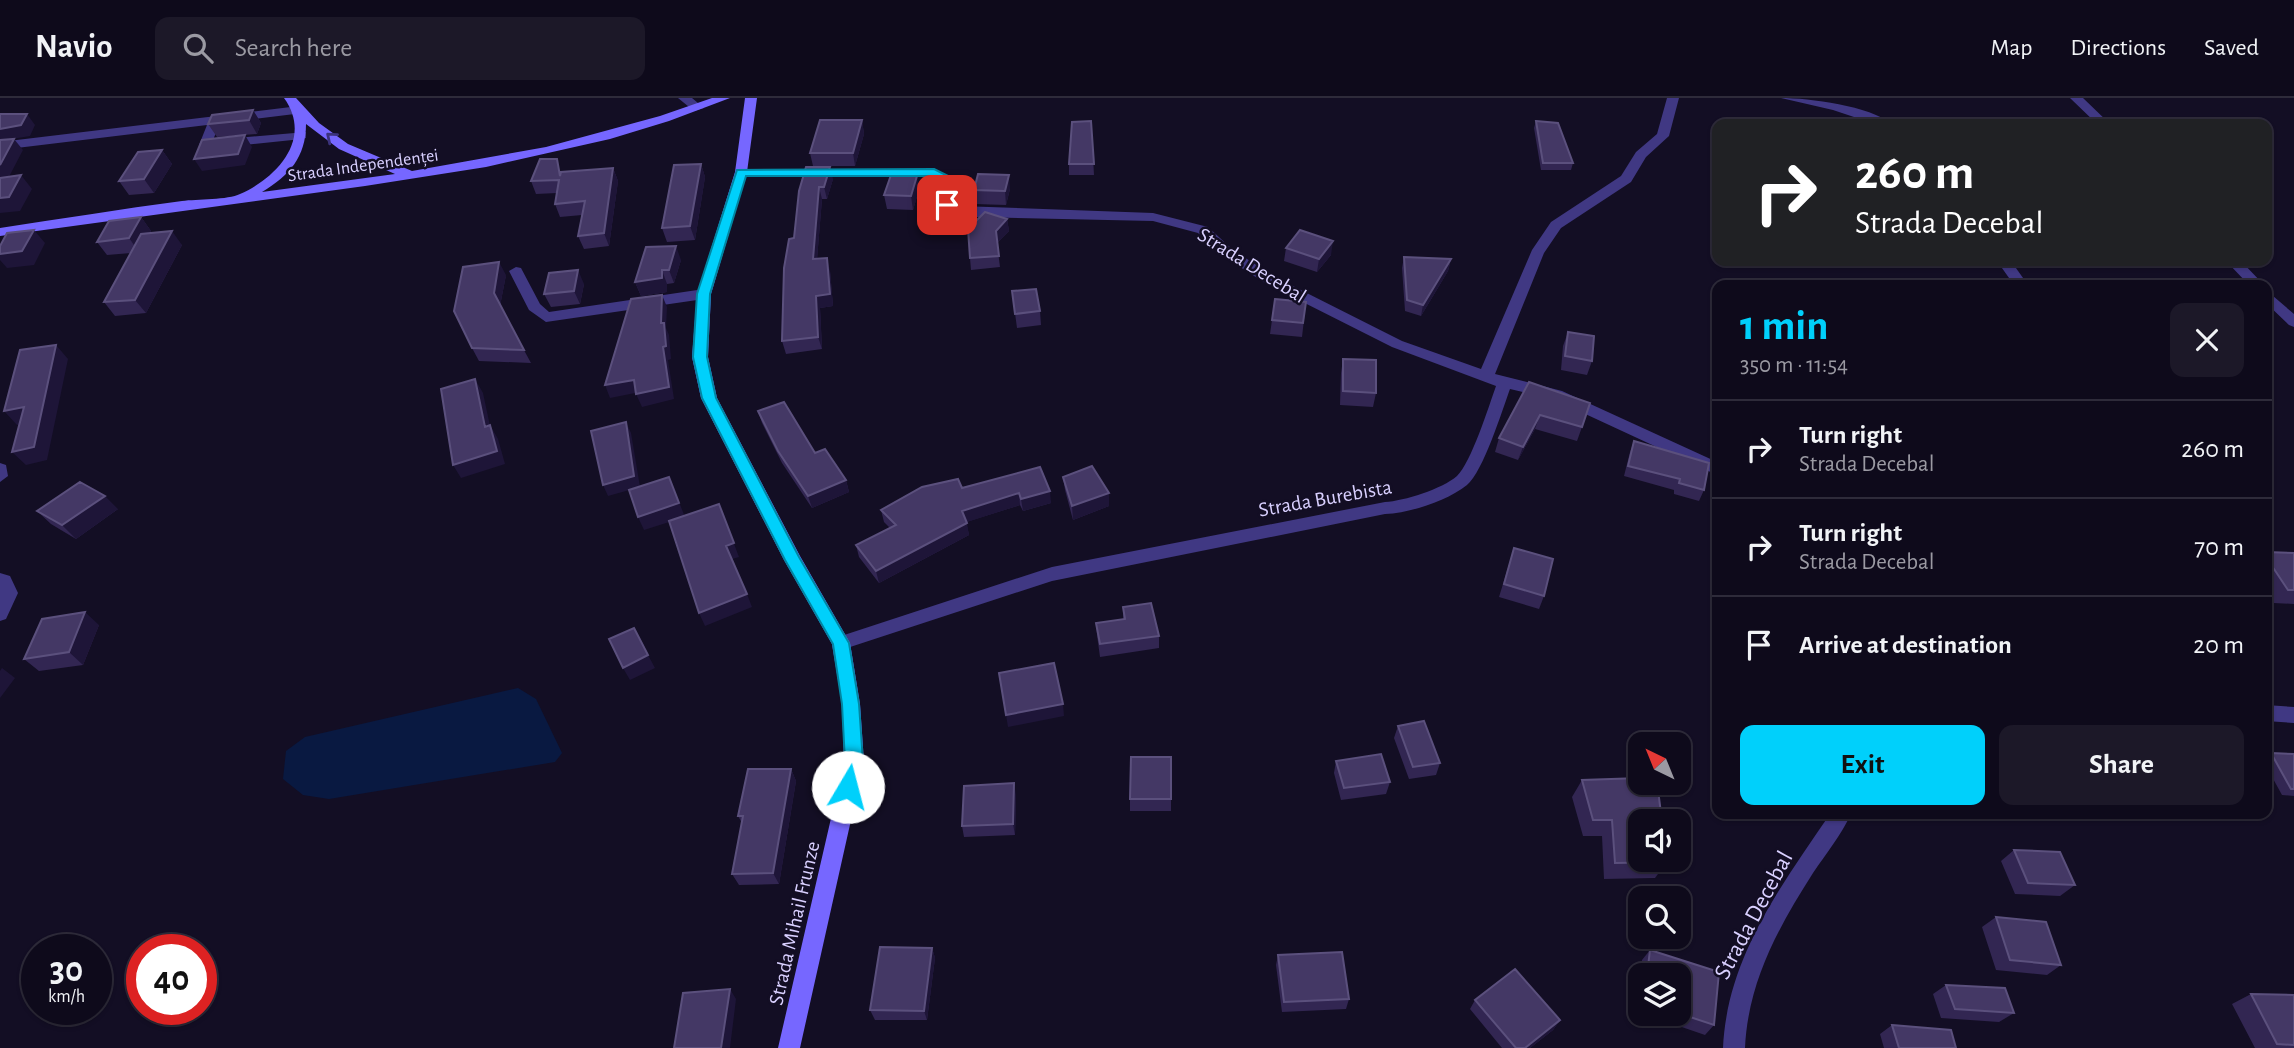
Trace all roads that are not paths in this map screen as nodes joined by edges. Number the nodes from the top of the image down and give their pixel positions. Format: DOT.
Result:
graph roads {
  1 [pos="290,98"];
  2 [pos="684,98"];
  3 [pos="724,98"];
  4 [pos="751,98"];
  5 [pos="1673,98"];
  6 [pos="1787,98"];
  7 [pos="2076,98"];
  8 [pos="698,108"];
  9 [pos="299,110"];
  10 [pos="215,119"];
  11 [pos="1871,119"];
  12 [pos="2099,119"];
  13 [pos="302,135"];
  14 [pos="0,146"];
  15 [pos="741,172"];
  16 [pos="413,176"];
  17 [pos="241,198"];
  18 [pos="0,232"];
  19 [pos="2238,266"];
  20 [pos="516,271"];
  21 [pos="2252,280"];
  22 [pos="704,294"];
  23 [pos="2272,301"];
  24 [pos="2294,322"];
  25 [pos="1486,376"];
  26 [pos="1505,383"];
  27 [pos="1712,467"];
  28 [pos="0,470"];
  29 [pos="0,476"];
  30 [pos="0,580"];
  31 [pos="0,614"];
  32 [pos="841,643"];
  33 [pos="2272,713"];
  34 [pos="2294,715"];
  35 [pos="1838,819"];
  36 [pos="789,1048"];
  37 [pos="1734,1048"];
  1 -- 9 [label="main road"];
  2 -- 8 [label="street"];
  3 -- 8 [label="main road, Strada Independenței"];
  4 -- 15 [label="main road, Strada Mihail Frunze"];
  5 -- 25 [label="street"];
  6 -- 11 [label="street"];
  7 -- 12 [label="street"];
  8 -- 16 [label="main road, Strada Independenței"];
  9 -- 10 [label="street"];
  9 -- 13 [label="main road"];
  16 -- 9 [label="main road, one-way"];
  10 -- 13 [label="street"];
  10 -- 14 [label="street"];
  13 -- 17 [label="main road"];
  15 -- 22 [label="main road, Strada Mihail Frunze"];
  15 -- 25 [label="street, Strada Decebal"];
  16 -- 17 [label="main road, Strada Independenței"];
  17 -- 18 [label="main road, Strada Independenței"];
  19 -- 21 [label="street"];
  20 -- 22 [label="street"];
  22 -- 32 [label="main road, Strada Mihail Frunze"];
  23 -- 24 [label="street"];
  25 -- 26 [label="street, Strada Decebal"];
  26 -- 27 [label="street, Strada Decebal"];
  26 -- 32 [label="street, Strada Burebista"];
  28 -- 29 [label="street"];
  30 -- 31 [label="street"];
  32 -- 36 [label="main road, Strada Mihail Frunze"];
  33 -- 34 [label="street"];
  35 -- 37 [label="street, Strada Decebal"];
}
